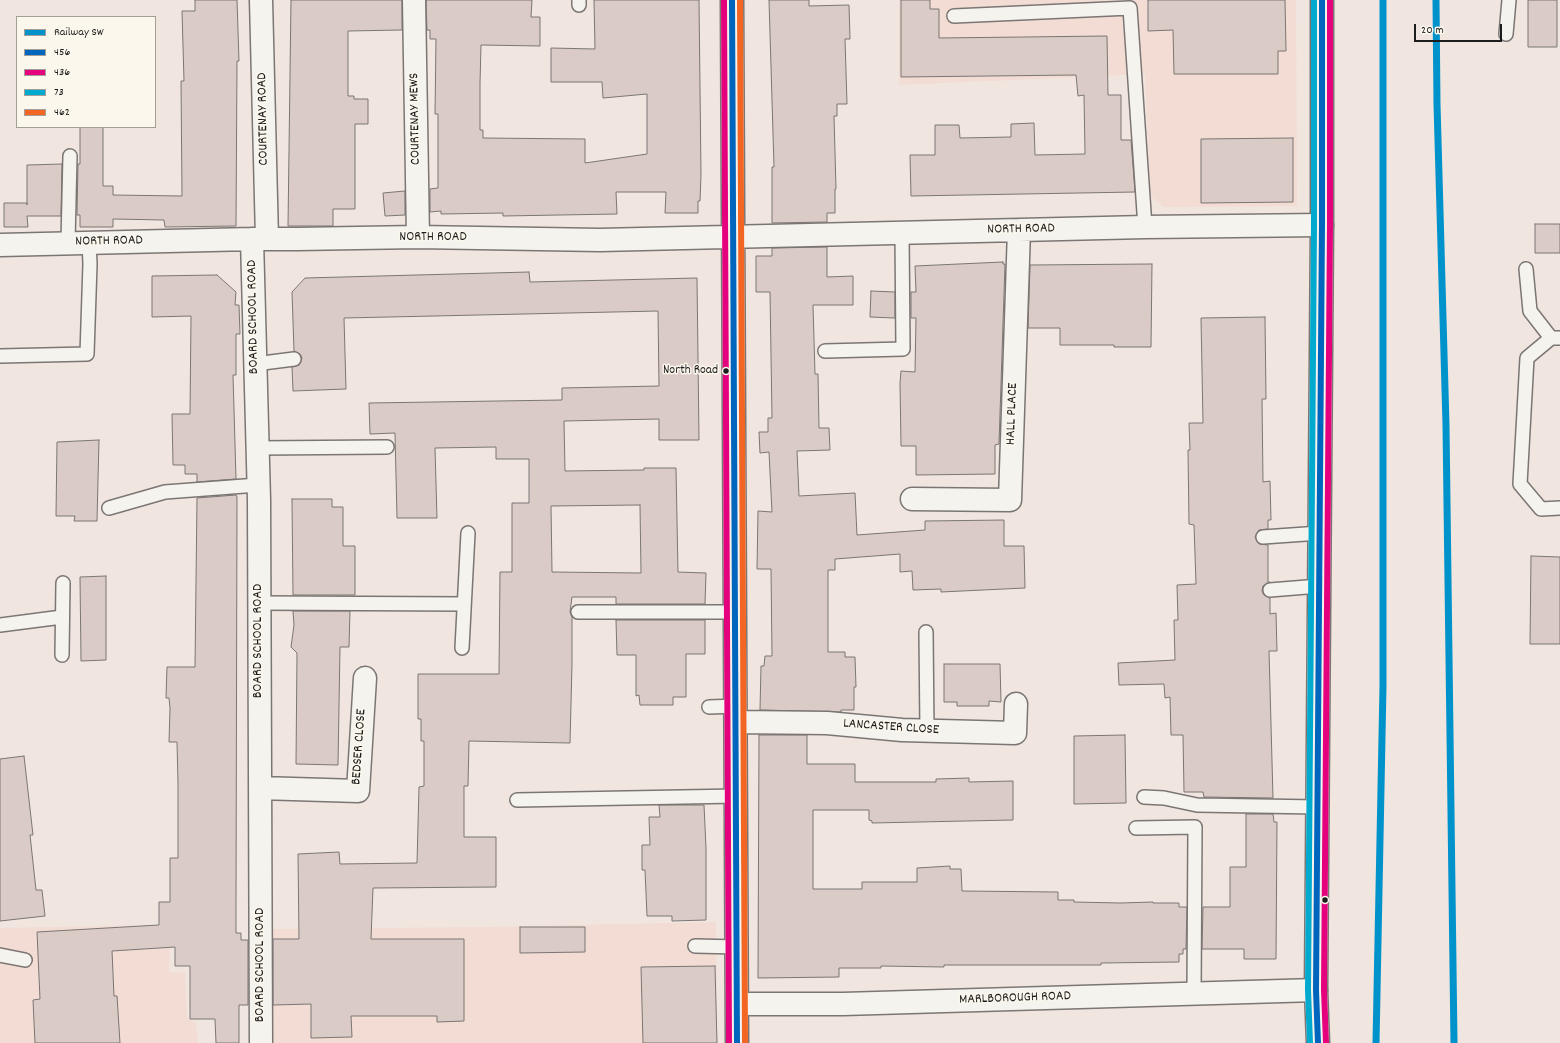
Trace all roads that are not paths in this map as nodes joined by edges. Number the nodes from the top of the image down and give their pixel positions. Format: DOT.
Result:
graph roads {
  1 [pos="261,0"];
  2 [pos="414,0"];
  3 [pos="732,0"];
  4 [pos="1322,0"];
  5 [pos="1508,0"];
  6 [pos="954,16"];
  7 [pos="1506,34"];
  8 [pos="70,156"];
  9 [pos="1322,225"];
  10 [pos="1145,227"];
  11 [pos="1019,230"];
  12 [pos="902,233"];
  13 [pos="418,237"];
  14 [pos="733,237"];
  15 [pos="260,239"];
  16 [pos="79,242"];
  17 [pos="0,245"];
  18 [pos="1526,268"];
  19 [pos="1556,338"];
  20 [pos="824,351"];
  21 [pos="0,356"];
  22 [pos="294,359"];
  23 [pos="256,364"];
  24 [pos="387,447"];
  25 [pos="258,448"];
  26 [pos="258,485"];
  27 [pos="912,499"];
  28 [pos="108,508"];
  29 [pos="1560,508"];
  30 [pos="468,533"];
  31 [pos="1320,533"];
  32 [pos="1263,537"];
  33 [pos="63,583"];
  34 [pos="1319,586"];
  35 [pos="1270,590"];
  36 [pos="259,603"];
  37 [pos="464,604"];
  38 [pos="578,612"];
  39 [pos="736,612"];
  40 [pos="62,617"];
  41 [pos="0,625"];
  42 [pos="926,632"];
  43 [pos="462,648"];
  44 [pos="62,654"];
  45 [pos="365,678"];
  46 [pos="1016,704"];
  47 [pos="709,707"];
  48 [pos="737,714"];
  49 [pos="927,731"];
  50 [pos="260,788"];
  51 [pos="737,796"];
  52 [pos="1144,797"];
  53 [pos="517,800"];
  54 [pos="1318,807"];
  55 [pos="1136,828"];
  56 [pos="696,946"];
  57 [pos="737,947"];
  58 [pos="0,955"];
  59 [pos="25,960"];
  60 [pos="1316,990"];
  61 [pos="1194,993"];
  62 [pos="737,1004"];
  63 [pos="261,1043"];
  64 [pos="737,1043"];
  65 [pos="1318,1043"];
  1 -- 15 [label="street, COURTENAY ROAD"];
  2 -- 13 [label="street, COURTENAY MEWS"];
  3 -- 14 [label="street"];
  4 -- 9 [label="street"];
  5 -- 7 [label="lane"];
  6 -- 10 [label="lane"];
  8 -- 16 [label="lane"];
  9 -- 10 [label="street, NORTH ROAD"];
  9 -- 31 [label="street"];
  10 -- 11 [label="street, NORTH ROAD"];
  11 -- 12 [label="street, NORTH ROAD"];
  11 -- 27 [label="street, HALL PLACE"];
  12 -- 14 [label="street, NORTH ROAD"];
  12 -- 20 [label="lane"];
  13 -- 14 [label="street, NORTH ROAD"];
  13 -- 15 [label="street, NORTH ROAD"];
  14 -- 39 [label="street"];
  15 -- 16 [label="street, NORTH ROAD"];
  15 -- 23 [label="street, BOARD SCHOOL ROAD"];
  16 -- 17 [label="street, NORTH ROAD"];
  16 -- 21 [label="lane"];
  18 -- 19 [label="lane"];
  19 -- 29 [label="lane"];
  22 -- 23 [label="lane"];
  23 -- 25 [label="street, BOARD SCHOOL ROAD"];
  24 -- 25 [label="lane"];
  25 -- 26 [label="street, BOARD SCHOOL ROAD"];
  26 -- 28 [label="lane"];
  26 -- 36 [label="street, BOARD SCHOOL ROAD"];
  30 -- 37 [label="lane"];
  31 -- 32 [label="lane"];
  31 -- 34 [label="street"];
  33 -- 40 [label="lane"];
  34 -- 35 [label="lane"];
  34 -- 54 [label="street"];
  36 -- 37 [label="lane"];
  36 -- 50 [label="street, BOARD SCHOOL ROAD"];
  37 -- 43 [label="lane"];
  38 -- 39 [label="lane"];
  39 -- 48 [label="street"];
  40 -- 41 [label="lane"];
  40 -- 44 [label="lane"];
  42 -- 49 [label="lane"];
  45 -- 50 [label="street, BEDSER CLOSE"];
  46 -- 49 [label="street, LANCASTER CLOSE"];
  47 -- 48 [label="lane"];
  48 -- 49 [label="street, LANCASTER CLOSE"];
  48 -- 51 [label="street"];
  50 -- 63 [label="street, BOARD SCHOOL ROAD"];
  51 -- 53 [label="lane"];
  51 -- 57 [label="street"];
  52 -- 54 [label="lane"];
  54 -- 60 [label="street"];
  55 -- 61 [label="lane"];
  56 -- 57 [label="lane"];
  57 -- 62 [label="street"];
  58 -- 59 [label="lane"];
  60 -- 61 [label="street, MARLBOROUGH ROAD"];
  60 -- 65 [label="street"];
  61 -- 62 [label="street, MARLBOROUGH ROAD"];
  62 -- 64 [label="street"];
}
